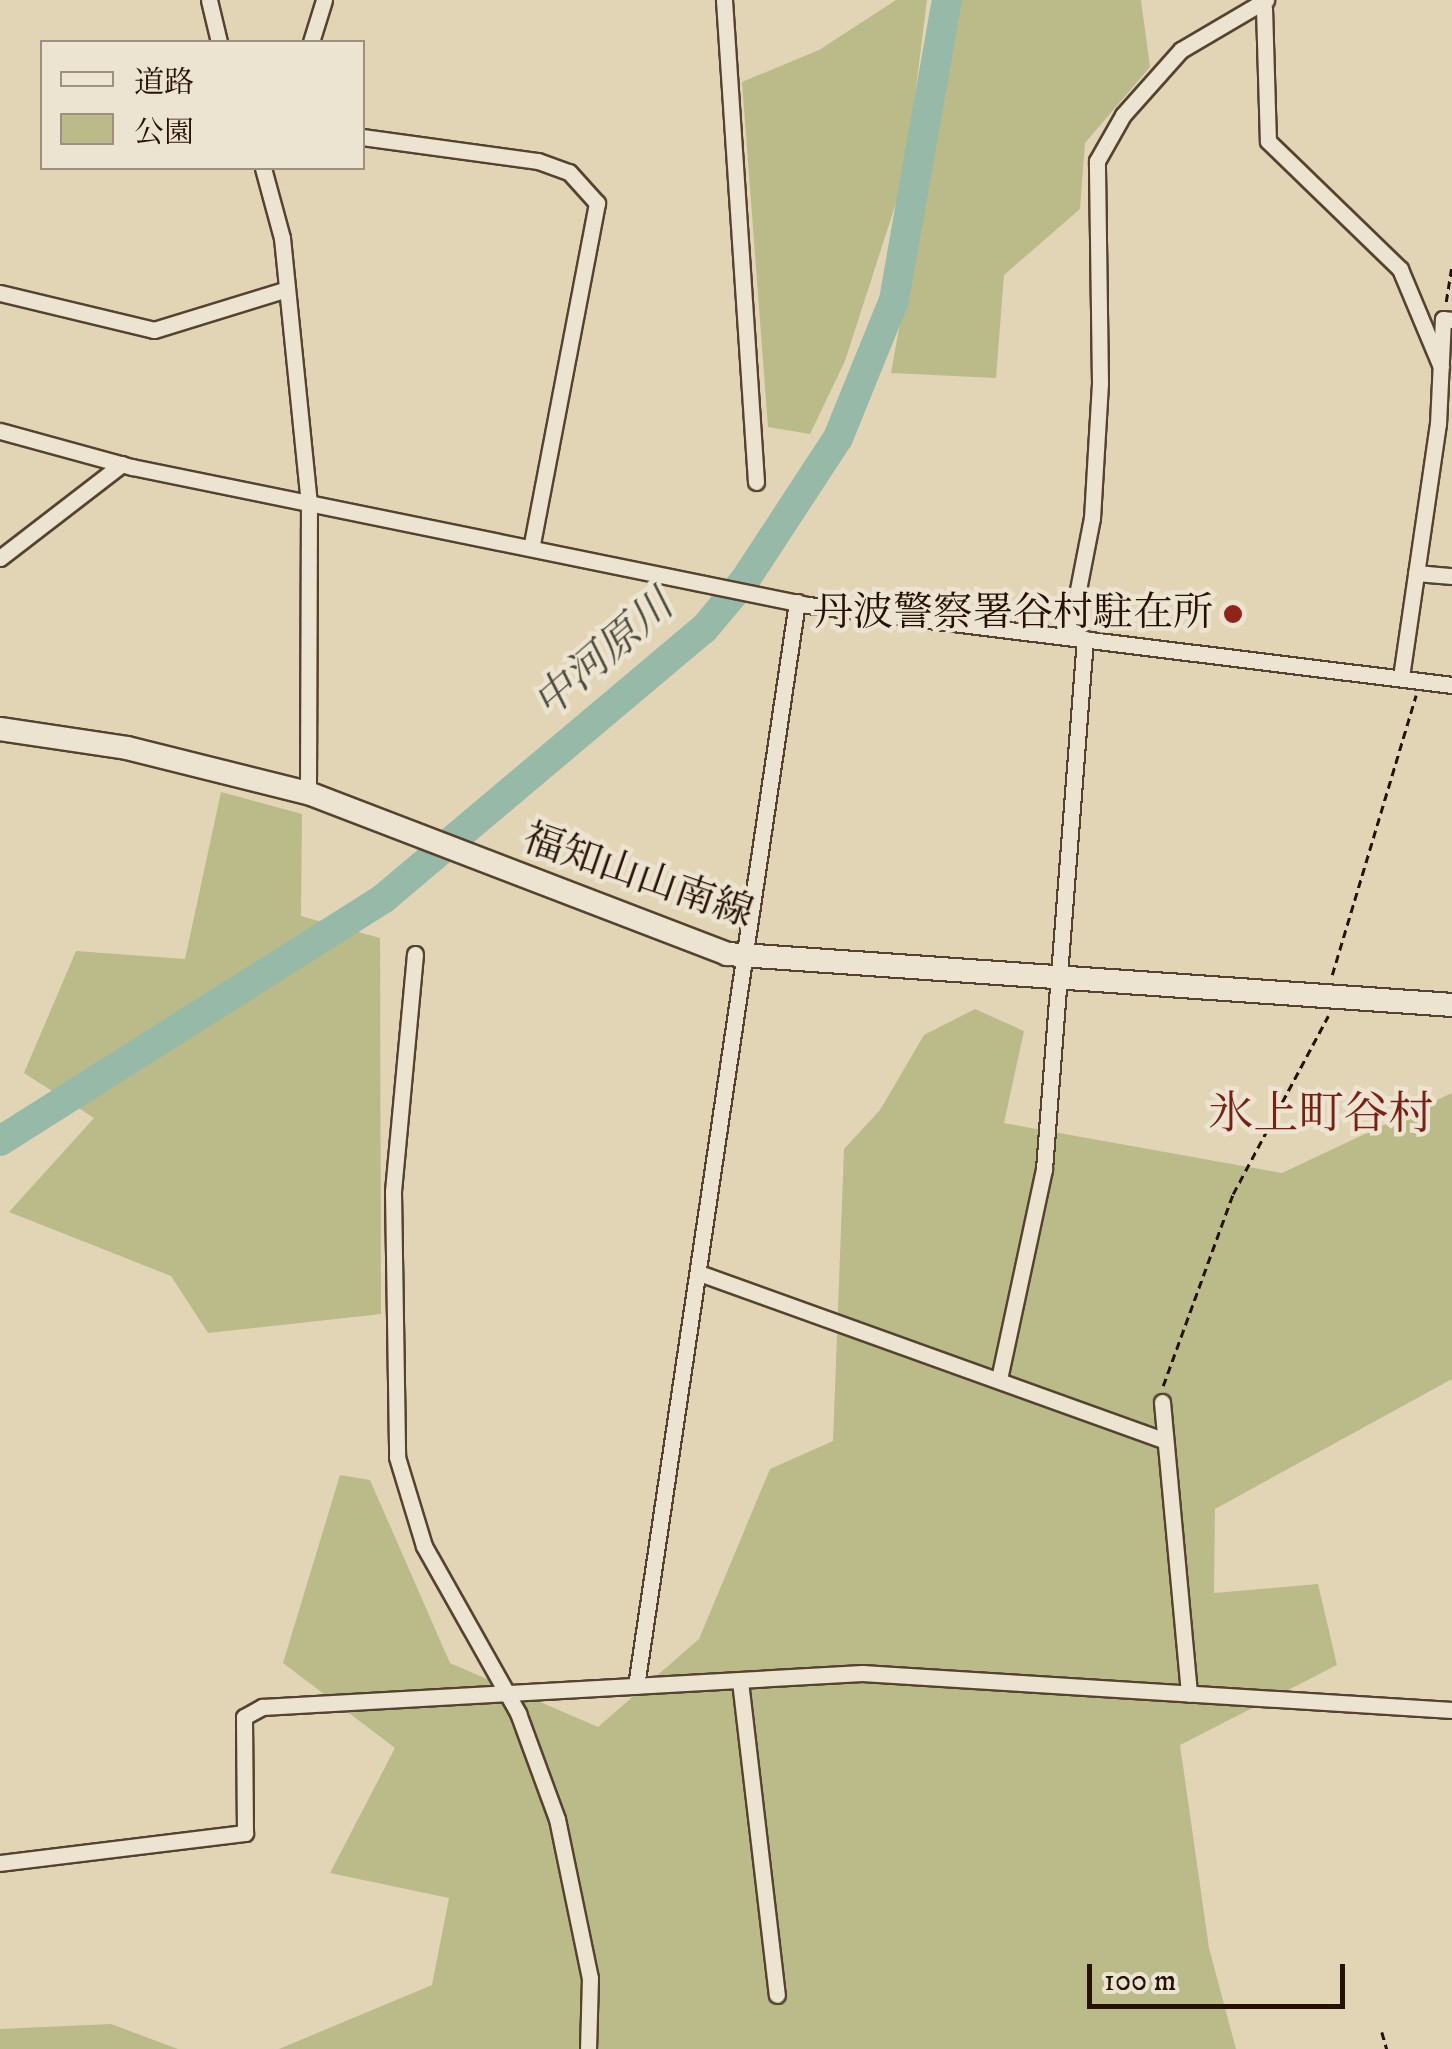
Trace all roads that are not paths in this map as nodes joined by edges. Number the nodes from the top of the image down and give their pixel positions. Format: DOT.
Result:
graph roads {
  1 [pos="209,0"];
  2 [pos="324,0"];
  3 [pos="724,0"];
  4 [pos="1265,4"];
  5 [pos="219,40"];
  6 [pos="312,40"];
  7 [pos="365,136"];
  8 [pos="264,170"];
  9 [pos="287,289"];
  10 [pos="0,293"];
  11 [pos="1448,320"];
  12 [pos="1442,367"];
  13 [pos="1446,395"];
  14 [pos="0,431"];
  15 [pos="122,464"];
  16 [pos="756,482"];
  17 [pos="309,502"];
  18 [pos="532,544"];
  19 [pos="0,558"];
  20 [pos="1416,573"];
  21 [pos="1452,576"];
  22 [pos="797,602"];
  23 [pos="1077,637"];
  24 [pos="1401,678"];
  25 [pos="1452,685"];
  26 [pos="0,728"];
  27 [pos="308,793"];
  28 [pos="415,954"];
  29 [pos="741,956"];
  30 [pos="1058,979"];
  31 [pos="1452,1004"];
  32 [pos="702,1274"];
  33 [pos="999,1379"];
  34 [pos="1162,1402"];
  35 [pos="1163,1440"];
  36 [pos="740,1681"];
  37 [pos="636,1686"];
  38 [pos="506,1692"];
  39 [pos="1190,1694"];
  40 [pos="1452,1710"];
  41 [pos="0,1863"];
  42 [pos="776,1995"];
  43 [pos="588,2049"];
  1 -- 5 [label="street"];
  2 -- 6 [label="street"];
  3 -- 16 [label="street"];
  4 -- 12 [label="street"];
  4 -- 23 [label="street"];
  7 -- 18 [label="street"];
  8 -- 9 [label="street"];
  9 -- 10 [label="street"];
  9 -- 17 [label="street"];
  11 -- 12 [label="street"];
  12 -- 13 [label="street"];
  13 -- 20 [label="street"];
  14 -- 15 [label="street"];
  15 -- 17 [label="street"];
  15 -- 19 [label="street"];
  17 -- 18 [label="street"];
  17 -- 27 [label="street"];
  18 -- 22 [label="street"];
  20 -- 21 [label="street"];
  20 -- 24 [label="street"];
  22 -- 23 [label="street"];
  22 -- 29 [label="street"];
  23 -- 24 [label="street"];
  23 -- 30 [label="street"];
  24 -- 25 [label="street"];
  26 -- 27 [label="main road, 福知山山南線"];
  27 -- 29 [label="main road, 福知山山南線"];
  28 -- 38 [label="street"];
  29 -- 30 [label="main road, 福知山山南線"];
  29 -- 32 [label="street"];
  30 -- 31 [label="main road, 福知山山南線"];
  30 -- 33 [label="street"];
  32 -- 33 [label="street"];
  32 -- 37 [label="street"];
  33 -- 35 [label="street"];
  34 -- 35 [label="street"];
  35 -- 39 [label="street"];
  36 -- 37 [label="street"];
  36 -- 39 [label="street"];
  36 -- 42 [label="street"];
  37 -- 38 [label="street"];
  38 -- 41 [label="street"];
  38 -- 43 [label="street"];
  39 -- 40 [label="street"];
}
